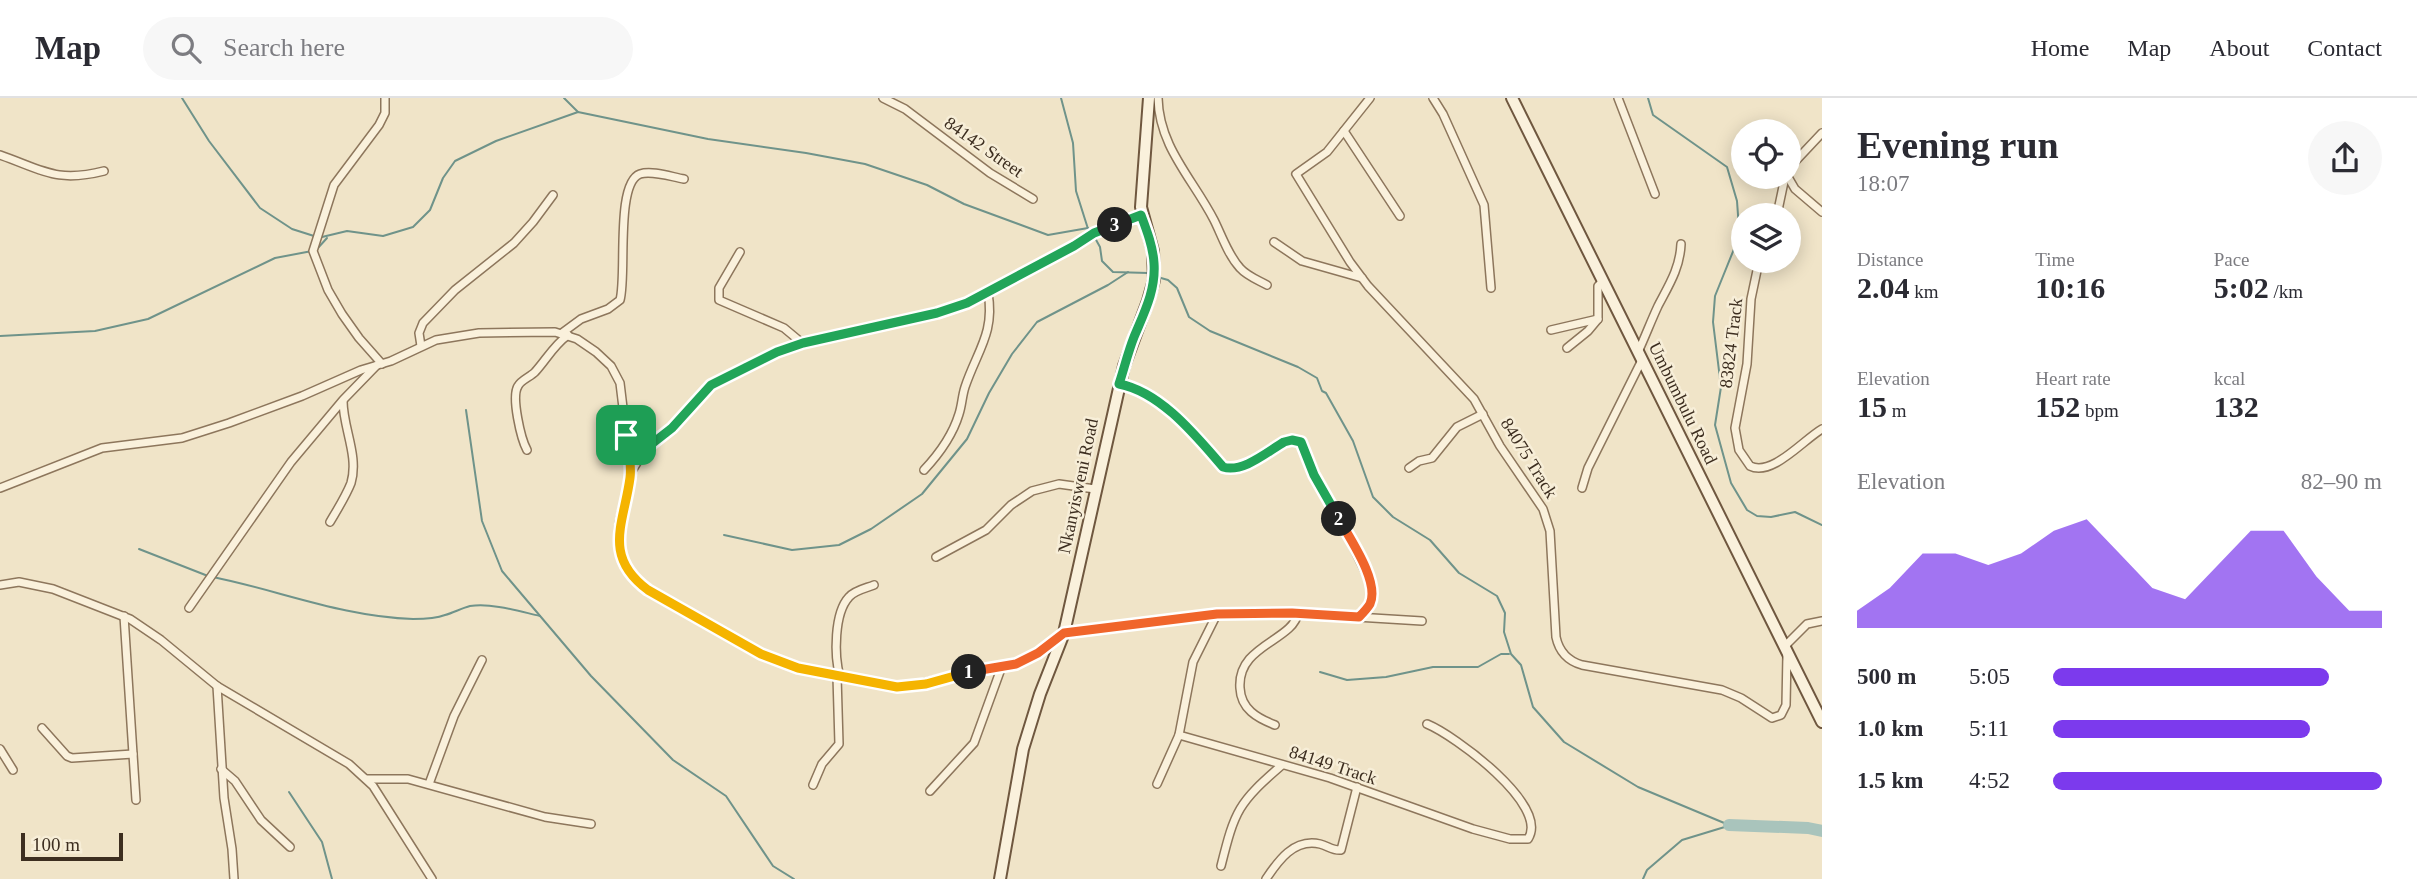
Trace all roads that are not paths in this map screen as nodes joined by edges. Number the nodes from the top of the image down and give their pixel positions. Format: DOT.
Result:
graph roads {
  1 [pos="385,98"];
  2 [pos="883,98"];
  3 [pos="1149,98"];
  4 [pos="1158,98"];
  5 [pos="1370,98"];
  6 [pos="1433,98"];
  7 [pos="1512,98"];
  8 [pos="1618,98"];
  9 [pos="1344,131"];
  10 [pos="1822,133"];
  11 [pos="0,155"];
  12 [pos="1801,155"];
  13 [pos="104,171"];
  14 [pos="684,179"];
  15 [pos="1795,189"];
  16 [pos="1655,194"];
  17 [pos="553,195"];
  18 [pos="1034,200"];
  19 [pos="1822,212"];
  20 [pos="1141,215"];
  21 [pos="1400,216"];
  22 [pos="1274,242"];
  23 [pos="1681,244"];
  24 [pos="740,252"];
  25 [pos="1756,273"];
  26 [pos="1362,278"];
  27 [pos="1603,281"];
  28 [pos="1267,285"];
  29 [pos="1491,288"];
  30 [pos="988,293"];
  31 [pos="1598,319"];
  32 [pos="1551,330"];
  33 [pos="565,334"];
  34 [pos="803,343"];
  35 [pos="421,346"];
  36 [pos="1567,348"];
  37 [pos="1640,356"];
  38 [pos="379,365"];
  39 [pos="1119,384"];
  40 [pos="343,400"];
  41 [pos="1483,414"];
  42 [pos="1822,429"];
  43 [pos="626,435"];
  44 [pos="649,446"];
  45 [pos="527,450"];
  46 [pos="1409,468"];
  47 [pos="924,470"];
  48 [pos="631,474"];
  49 [pos="0,488"];
  50 [pos="1582,488"];
  51 [pos="1095,489"];
  52 [pos="330,522"];
  53 [pos="936,556"];
  54 [pos="0,584"];
  55 [pos="874,585"];
  56 [pos="189,608"];
  57 [pos="1298,613"];
  58 [pos="1217,614"];
  59 [pos="124,616"];
  60 [pos="1359,617"];
  61 [pos="1422,621"];
  62 [pos="1822,621"];
  63 [pos="1064,633"];
  64 [pos="1786,650"];
  65 [pos="482,660"];
  66 [pos="1002,666"];
  67 [pos="838,677"];
  68 [pos="217,685"];
  69 [pos="1822,722"];
  70 [pos="1427,724"];
  71 [pos="1275,725"];
  72 [pos="42,729"];
  73 [pos="1179,735"];
  74 [pos="0,749"];
  75 [pos="133,754"];
  76 [pos="1282,765"];
  77 [pos="221,768"];
  78 [pos="13,770"];
  79 [pos="367,779"];
  80 [pos="429,784"];
  81 [pos="1157,784"];
  82 [pos="813,785"];
  83 [pos="1357,787"];
  84 [pos="930,791"];
  85 [pos="136,800"];
  86 [pos="591,824"];
  87 [pos="290,847"];
  88 [pos="1222,866"];
  89 [pos="234,879"];
  90 [pos="432,879"];
  91 [pos="1000,879"];
  92 [pos="1266,879"];
  1 -- 38 [label="street"];
  2 -- 18 [label="street, 84142 Street"];
  3 -- 20 [label="street, Nkanyisweni Road"];
  4 -- 28 [label="street"];
  5 -- 9 [label="street"];
  6 -- 29 [label="street"];
  7 -- 27 [label="street, Umbumbulu Road"];
  8 -- 16 [label="street"];
  9 -- 21 [label="street"];
  9 -- 26 [label="street, 84075 Track"];
  10 -- 12 [label="street"];
  11 -- 13 [label="street"];
  14 -- 33 [label="street"];
  15 -- 19 [label="street"];
  17 -- 35 [label="street"];
  20 -- 30 [label="street"];
  20 -- 39 [label="street, Nkanyisweni Road"];
  22 -- 26 [label="street"];
  23 -- 37 [label="street"];
  24 -- 34 [label="street"];
  25 -- 42 [label="street, 83824 Track"];
  26 -- 41 [label="street, 84075 Track"];
  27 -- 31 [label="street"];
  27 -- 37 [label="street, Umbumbulu Road"];
  30 -- 34 [label="street"];
  30 -- 47 [label="street"];
  31 -- 32 [label="street"];
  31 -- 36 [label="street"];
  33 -- 35 [label="street"];
  33 -- 43 [label="street"];
  33 -- 45 [label="street"];
  34 -- 44 [label="street"];
  35 -- 38 [label="street"];
  37 -- 50 [label="street"];
  37 -- 64 [label="street, Umbumbulu Road"];
  38 -- 40 [label="street"];
  38 -- 49 [label="street"];
  39 -- 51 [label="street, Nkanyisweni Road"];
  39 -- 60 [label="street"];
  40 -- 52 [label="street"];
  40 -- 56 [label="street"];
  41 -- 46 [label="street"];
  41 -- 64 [label="street, 84075 Track"];
  43 -- 44 [label="street"];
  43 -- 48 [label="street"];
  44 -- 48 [label="street"];
  48 -- 67 [label="street"];
  51 -- 53 [label="street"];
  51 -- 63 [label="street, Nkanyisweni Road"];
  54 -- 59 [label="street"];
  55 -- 67 [label="street"];
  57 -- 58 [label="street"];
  57 -- 60 [label="street"];
  57 -- 71 [label="street"];
  58 -- 63 [label="street"];
  58 -- 73 [label="street"];
  59 -- 68 [label="street"];
  59 -- 75 [label="street"];
  60 -- 61 [label="street"];
  62 -- 64 [label="street"];
  63 -- 66 [label="street"];
  63 -- 91 [label="street, Nkanyisweni Road"];
  64 -- 69 [label="street, Umbumbulu Road"];
  65 -- 80 [label="street"];
  66 -- 67 [label="street"];
  66 -- 84 [label="street"];
  67 -- 82 [label="street"];
  68 -- 77 [label="street"];
  68 -- 79 [label="street"];
  70 -- 83 [label="street, 84149 Track"];
  72 -- 75 [label="street"];
  73 -- 76 [label="street, 84149 Track"];
  73 -- 81 [label="street"];
  74 -- 78 [label="street"];
  75 -- 85 [label="street"];
  76 -- 83 [label="street, 84149 Track"];
  76 -- 88 [label="street"];
  77 -- 87 [label="street"];
  77 -- 89 [label="street"];
  79 -- 80 [label="street"];
  79 -- 90 [label="street"];
  80 -- 86 [label="street"];
  83 -- 92 [label="street"];
}
